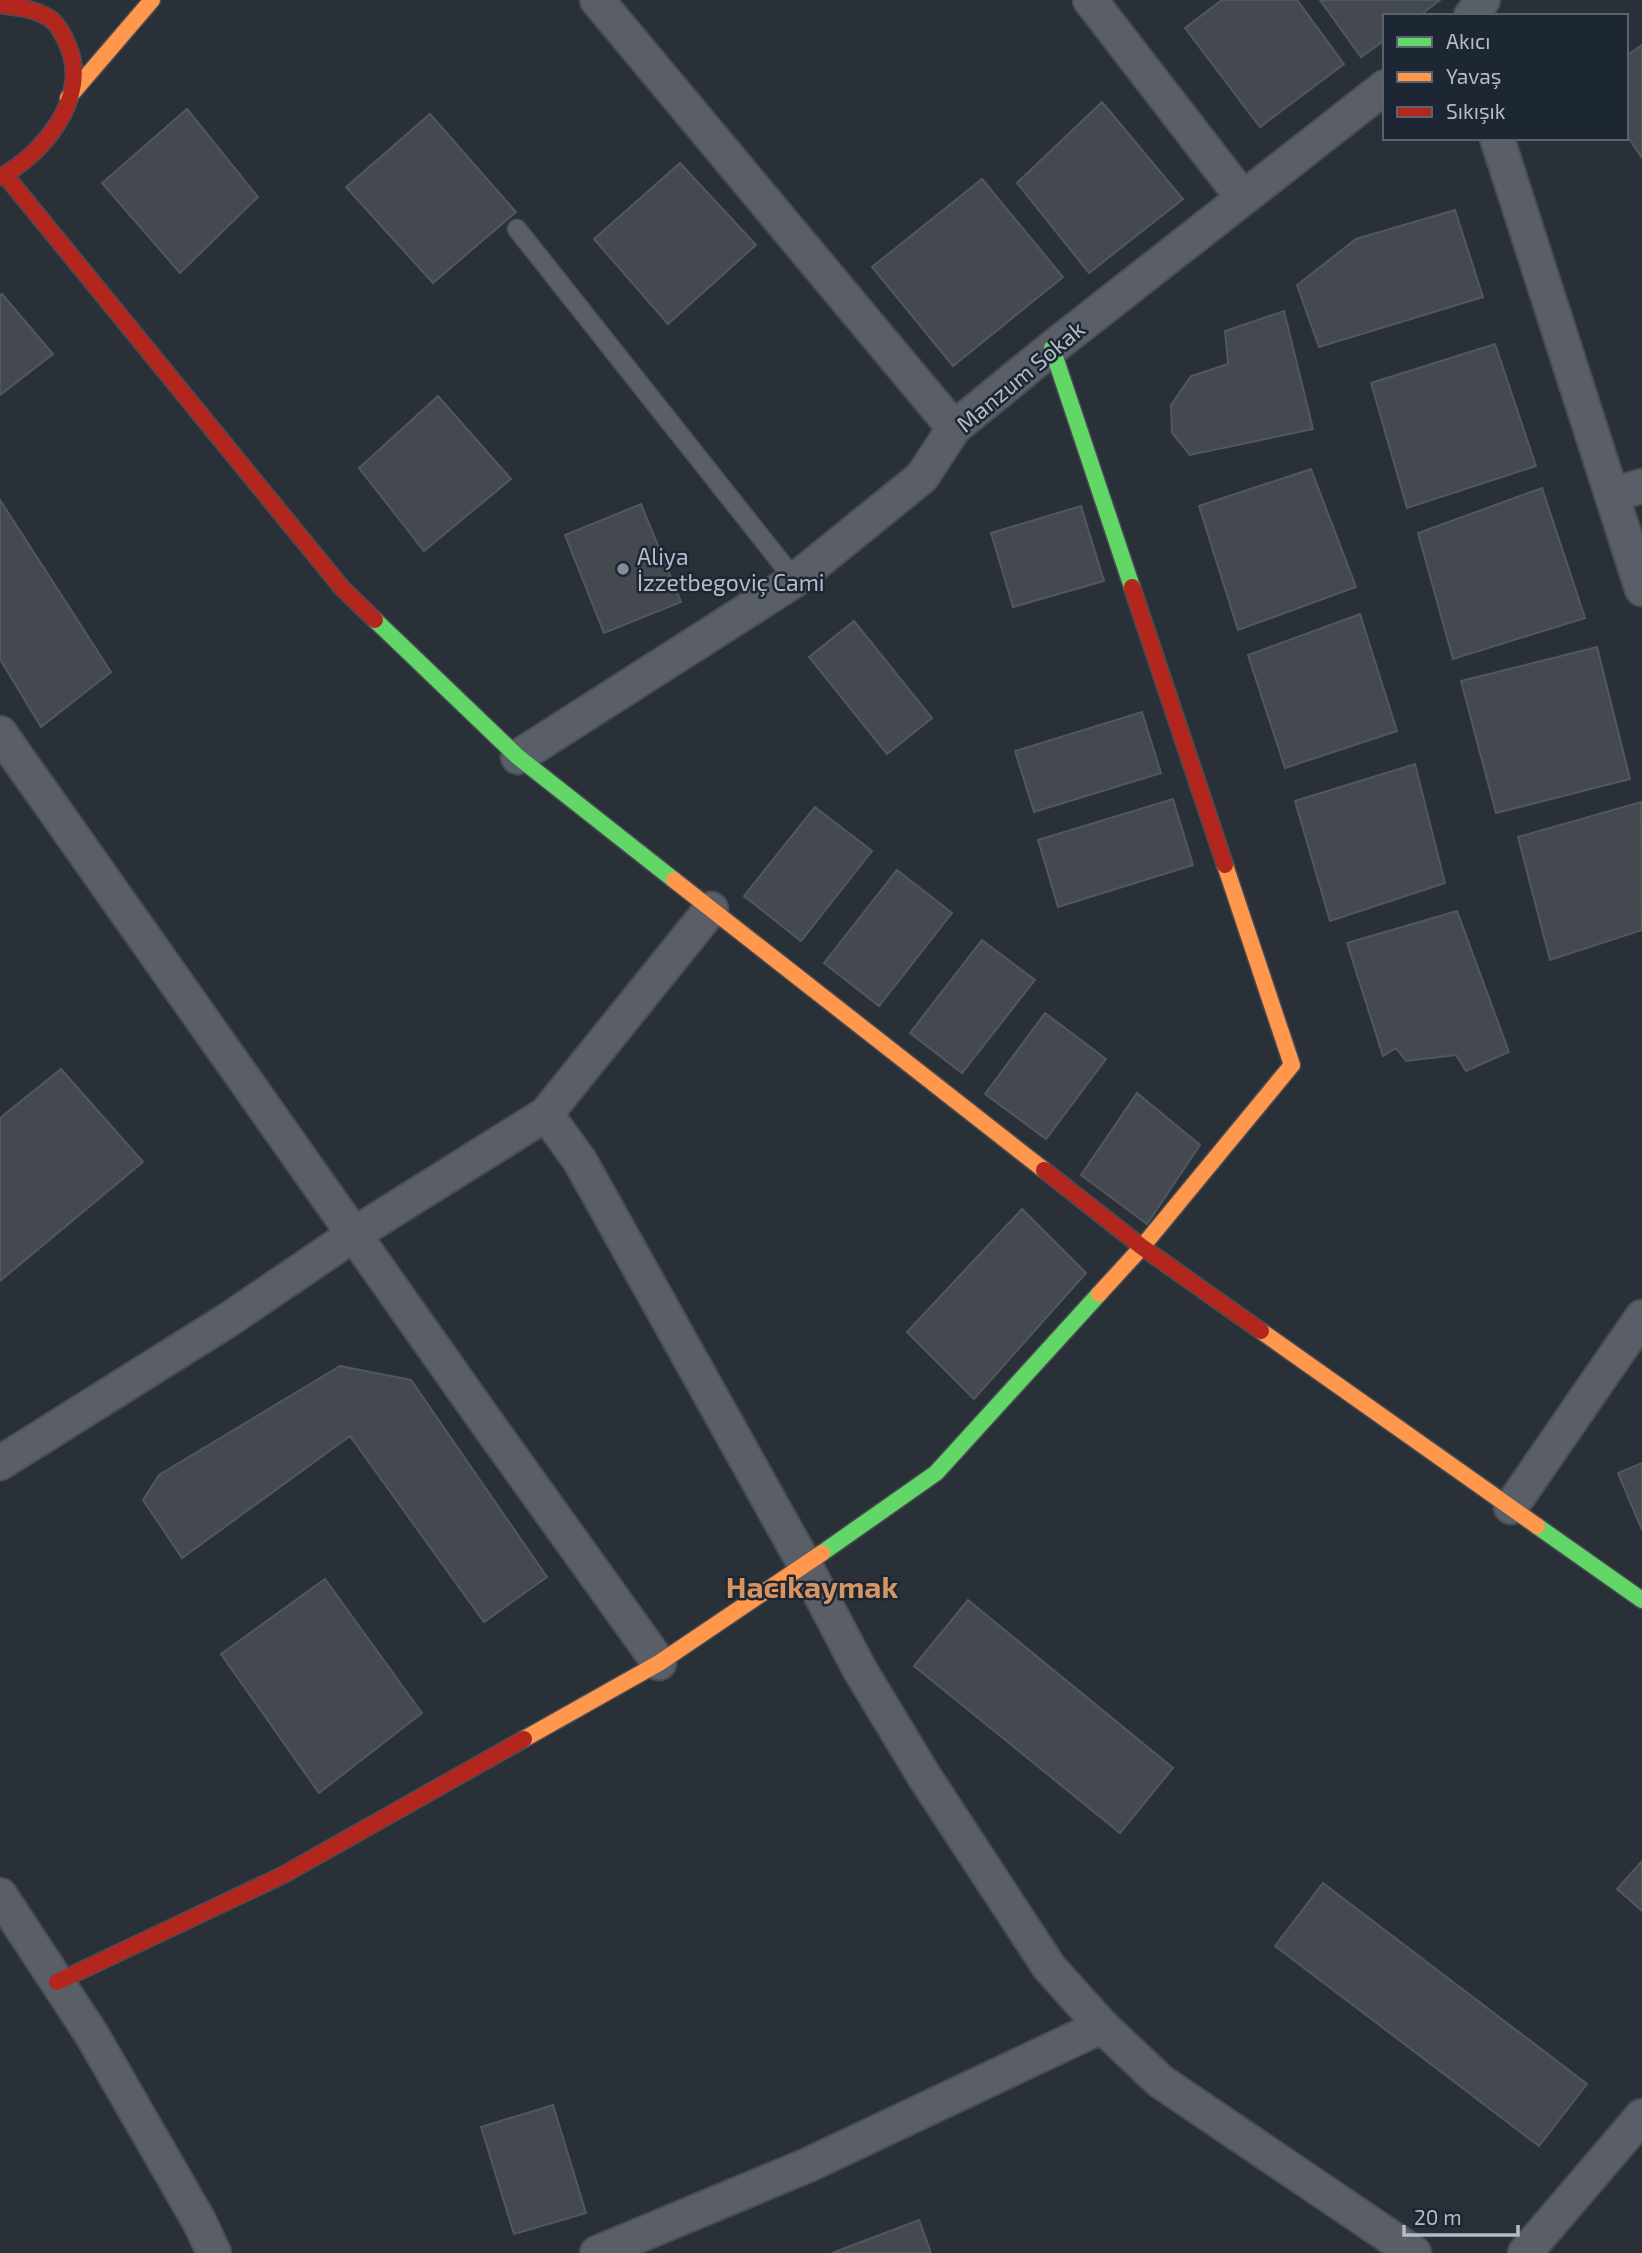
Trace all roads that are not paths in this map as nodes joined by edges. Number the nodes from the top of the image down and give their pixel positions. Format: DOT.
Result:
graph roads {
  1 [pos="152,0"];
  2 [pos="597,0"];
  3 [pos="1090,0"];
  4 [pos="0,5"];
  5 [pos="1383,89"];
  6 [pos="68,98"];
  7 [pos="1498,140"];
  8 [pos="2,176"];
  9 [pos="1243,198"];
  10 [pos="517,229"];
  11 [pos="1052,348"];
  12 [pos="954,428"];
  13 [pos="1627,491"];
  14 [pos="795,580"];
  15 [pos="1642,589"];
  16 [pos="0,733"];
  17 [pos="518,757"];
  18 [pos="711,909"];
  19 [pos="546,1114"];
  20 [pos="354,1235"];
  21 [pos="1142,1247"];
  22 [pos="1642,1317"];
  23 [pos="0,1463"];
  24 [pos="1511,1507"];
  25 [pos="805,1565"];
  26 [pos="1642,1600"];
  27 [pos="659,1663"];
  28 [pos="0,1895"];
  29 [pos="57,1982"];
  30 [pos="1102,2026"];
  31 [pos="1642,2116"];
  32 [pos="214,2253"];
  33 [pos="597,2253"];
  34 [pos="1414,2253"];
  35 [pos="1525,2253"];
  1 -- 6 [label="street"];
  2 -- 12 [label="street"];
  3 -- 9 [label="street"];
  4 -- 6 [label="street"];
  5 -- 9 [label="street, Manzum Sokak"];
  6 -- 8 [label="street"];
  7 -- 13 [label="street"];
  8 -- 17 [label="street"];
  9 -- 11 [label="street, Manzum Sokak"];
  10 -- 14 [label="lane"];
  11 -- 12 [label="street, Manzum Sokak"];
  11 -- 21 [label="street"];
  12 -- 14 [label="street, Manzum Sokak"];
  13 -- 15 [label="street"];
  14 -- 17 [label="street, Manzum Sokak"];
  16 -- 20 [label="street"];
  17 -- 18 [label="street"];
  18 -- 19 [label="street"];
  18 -- 21 [label="street"];
  19 -- 20 [label="street"];
  19 -- 25 [label="street"];
  20 -- 23 [label="street"];
  20 -- 27 [label="street"];
  21 -- 24 [label="street"];
  21 -- 25 [label="street"];
  22 -- 24 [label="street"];
  24 -- 26 [label="street"];
  25 -- 27 [label="street"];
  25 -- 30 [label="street"];
  27 -- 29 [label="street"];
  28 -- 29 [label="street"];
  29 -- 32 [label="street"];
  30 -- 33 [label="street"];
  30 -- 34 [label="street"];
  31 -- 35 [label="street"];
}
